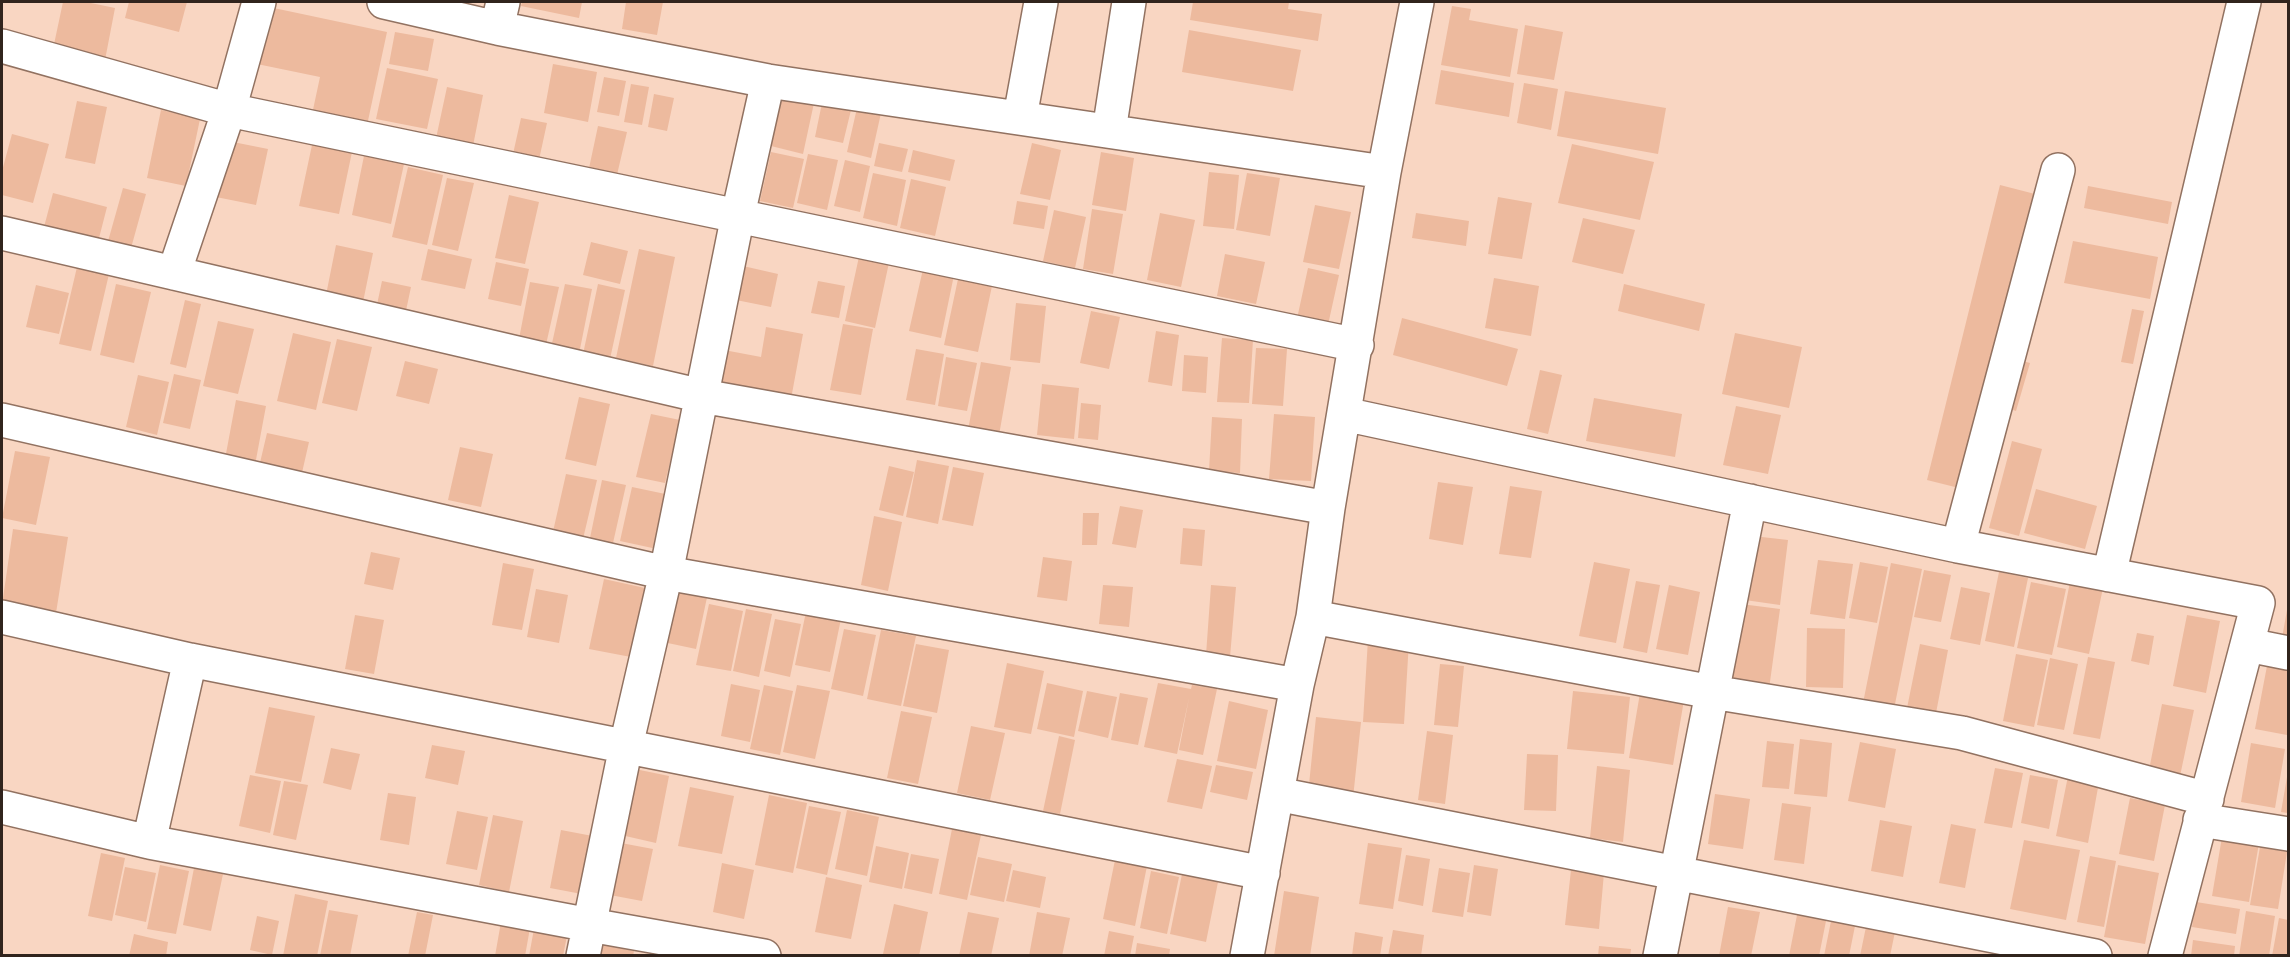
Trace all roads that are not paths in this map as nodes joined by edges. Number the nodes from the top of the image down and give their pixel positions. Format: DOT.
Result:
graph roads {
  1 [pos="259,2"];
  2 [pos="384,2"];
  3 [pos="1041,2"];
  4 [pos="1129,2"];
  5 [pos="1417,2"];
  6 [pos="2244,2"];
  7 [pos="500,15"];
  8 [pos="2,46"];
  9 [pos="768,81"];
  10 [pos="229,110"];
  11 [pos="1020,117"];
  12 [pos="1109,131"];
  13 [pos="2058,170"];
  14 [pos="1384,172"];
  15 [pos="738,215"];
  16 [pos="2,233"];
  17 [pos="174,273"];
  18 [pos="1357,345"];
  19 [pos="702,396"];
  20 [pos="1344,414"];
  21 [pos="2,420"];
  22 [pos="1750,501"];
  23 [pos="1328,508"];
  24 [pos="1958,546"];
  25 [pos="666,573"];
  26 [pos="2109,575"];
  27 [pos="2,617"];
  28 [pos="1312,617"];
  29 [pos="2248,645"];
  30 [pos="2289,653"];
  31 [pos="190,660"];
  32 [pos="1297,685"];
  33 [pos="1712,692"];
  34 [pos="626,746"];
  35 [pos="1277,794"];
  36 [pos="2,807"];
  37 [pos="2203,809"];
  38 [pos="2289,834"];
  39 [pos="149,842"];
  40 [pos="1263,873"];
  41 [pos="1677,873"];
  42 [pos="586,940"];
  43 [pos="764,956"];
  44 [pos="1247,956"];
  45 [pos="1660,956"];
  46 [pos="2096,956"];
  47 [pos="2165,956"];
  1 -- 10 [label="street"];
  2 -- 7 [label="street"];
  3 -- 11 [label="street"];
  4 -- 12 [label="street"];
  5 -- 14 [label="street"];
  6 -- 26 [label="street"];
  7 -- 9 [label="street"];
  8 -- 10 [label="street"];
  9 -- 11 [label="street"];
  9 -- 15 [label="street"];
  10 -- 15 [label="street"];
  10 -- 17 [label="street"];
  11 -- 12 [label="street"];
  12 -- 14 [label="street"];
  13 -- 24 [label="street"];
  14 -- 18 [label="street"];
  15 -- 18 [label="street"];
  15 -- 19 [label="street"];
  16 -- 17 [label="street"];
  17 -- 19 [label="street"];
  18 -- 20 [label="street"];
  19 -- 23 [label="street"];
  19 -- 25 [label="street"];
  20 -- 22 [label="street"];
  20 -- 23 [label="street"];
  21 -- 25 [label="street"];
  22 -- 24 [label="street"];
  22 -- 33 [label="street"];
  23 -- 28 [label="street"];
  24 -- 26 [label="street"];
  25 -- 32 [label="street"];
  25 -- 34 [label="street"];
  26 -- 29 [label="street"];
  27 -- 31 [label="street"];
  28 -- 32 [label="street"];
  28 -- 33 [label="street"];
  29 -- 30 [label="street"];
  29 -- 37 [label="street"];
  31 -- 34 [label="street"];
  31 -- 39 [label="street"];
  32 -- 35 [label="street"];
  33 -- 37 [label="street"];
  33 -- 41 [label="street"];
  34 -- 40 [label="street"];
  34 -- 42 [label="street"];
  35 -- 40 [label="street"];
  35 -- 41 [label="street"];
  36 -- 39 [label="street"];
  37 -- 38 [label="street"];
  37 -- 47 [label="street"];
  39 -- 42 [label="street"];
  40 -- 44 [label="street"];
  41 -- 45 [label="street"];
  41 -- 46 [label="street"];
  42 -- 43 [label="street"];
}
